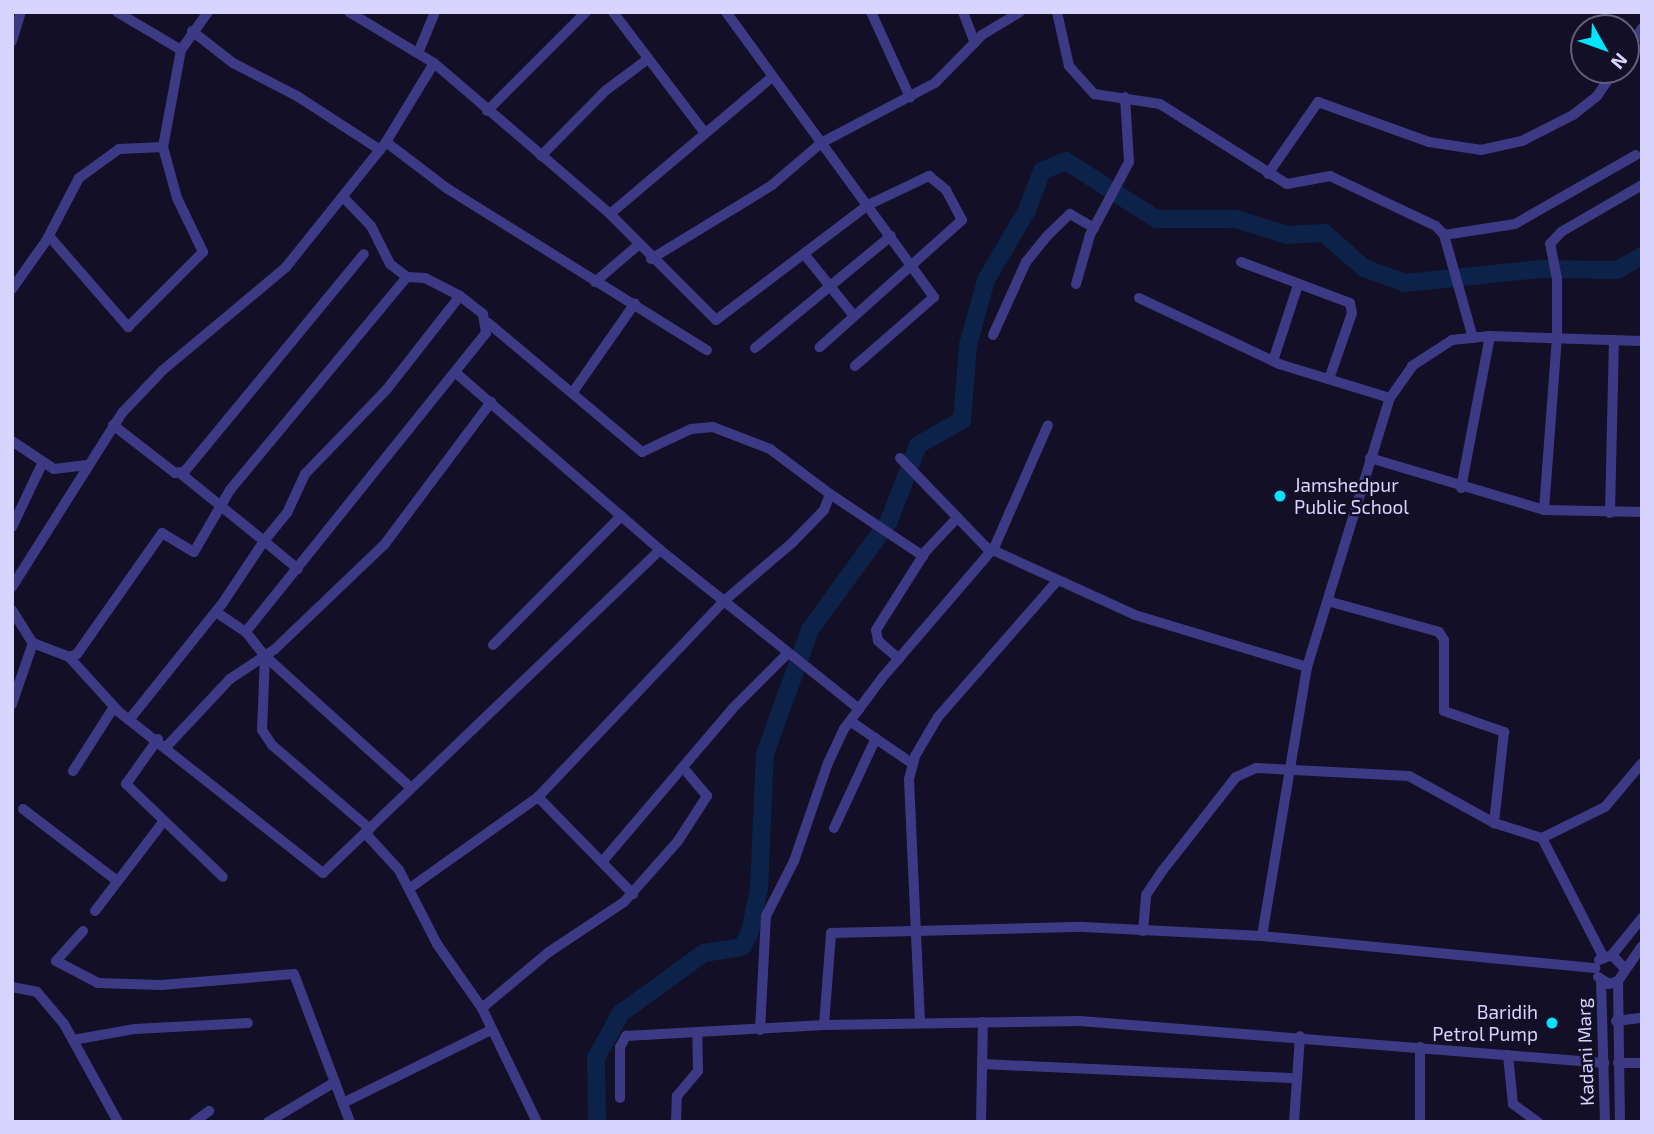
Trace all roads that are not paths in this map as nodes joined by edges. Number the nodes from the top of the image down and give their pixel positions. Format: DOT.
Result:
graph roads {
  1 [pos="21,12"];
  2 [pos="117,12"];
  3 [pos="208,12"];
  4 [pos="349,12"];
  5 [pos="435,12"];
  6 [pos="586,12"];
  7 [pos="612,12"];
  8 [pos="726,12"];
  9 [pos="871,12"];
  10 [pos="963,12"];
  11 [pos="1020,12"];
  12 [pos="1057,12"];
  13 [pos="192,31"];
  14 [pos="12,41"];
  15 [pos="975,43"];
  16 [pos="181,50"];
  17 [pos="418,53"];
  18 [pos="648,59"];
  19 [pos="434,62"];
  20 [pos="772,77"];
  21 [pos="1605,84"];
  22 [pos="910,97"];
  23 [pos="1125,97"];
  24 [pos="487,111"];
  25 [pos="705,133"];
  26 [pos="821,143"];
  27 [pos="383,146"];
  28 [pos="163,148"];
  29 [pos="1636,155"];
  30 [pos="541,156"];
  31 [pos="1268,174"];
  32 [pos="1642,185"];
  33 [pos="343,197"];
  34 [pos="868,205"];
  35 [pos="610,214"];
  36 [pos="1094,228"];
  37 [pos="1444,235"];
  38 [pos="49,236"];
  39 [pos="891,236"];
  40 [pos="638,246"];
  41 [pos="364,254"];
  42 [pos="805,255"];
  43 [pos="650,259"];
  44 [pos="1241,262"];
  45 [pos="912,265"];
  46 [pos="407,277"];
  47 [pos="595,282"];
  48 [pos="1076,284"];
  49 [pos="828,285"];
  50 [pos="1298,285"];
  51 [pos="12,289"];
  52 [pos="460,296"];
  53 [pos="1139,298"];
  54 [pos="635,303"];
  55 [pos="854,316"];
  56 [pos="488,323"];
  57 [pos="993,335"];
  58 [pos="1490,336"];
  59 [pos="1557,337"];
  60 [pos="1472,338"];
  61 [pos="1614,340"];
  62 [pos="1642,341"];
  63 [pos="820,347"];
  64 [pos="755,348"];
  65 [pos="707,350"];
  66 [pos="1273,361"];
  67 [pos="855,366"];
  68 [pos="456,373"];
  69 [pos="1329,379"];
  70 [pos="573,392"];
  71 [pos="1390,398"];
  72 [pos="491,402"];
  73 [pos="113,425"];
  74 [pos="1048,425"];
  75 [pos="12,441"];
  76 [pos="900,458"];
  77 [pos="1370,458"];
  78 [pos="43,462"];
  79 [pos="89,465"];
  80 [pos="180,474"];
  81 [pos="1461,488"];
  82 [pos="830,494"];
  83 [pos="222,507"];
  84 [pos="1544,510"];
  85 [pos="1642,512"];
  86 [pos="1610,513"];
  87 [pos="621,516"];
  88 [pos="955,520"];
  89 [pos="12,527"];
  90 [pos="264,541"];
  91 [pos="994,548"];
  92 [pos="660,550"];
  93 [pos="923,556"];
  94 [pos="298,569"];
  95 [pos="1056,582"];
  96 [pos="12,587"];
  97 [pos="724,601"];
  98 [pos="1331,602"];
  99 [pos="12,610"];
  100 [pos="216,612"];
  101 [pos="246,632"];
  102 [pos="33,643"];
  103 [pos="493,645"];
  104 [pos="791,655"];
  105 [pos="265,656"];
  106 [pos="69,657"];
  107 [pos="899,659"];
  108 [pos="1307,667"];
  109 [pos="12,704"];
  110 [pos="114,707"];
  111 [pos="859,709"];
  112 [pos="129,720"];
  113 [pos="850,721"];
  114 [pos="876,738"];
  115 [pos="158,739"];
  116 [pos="168,745"];
  117 [pos="1642,763"];
  118 [pos="913,764"];
  119 [pos="1288,767"];
  120 [pos="684,769"];
  121 [pos="73,771"];
  122 [pos="411,788"];
  123 [pos="538,797"];
  124 [pos="23,809"];
  125 [pos="163,822"];
  126 [pos="1494,823"];
  127 [pos="834,828"];
  128 [pos="368,831"];
  129 [pos="1542,838"];
  130 [pos="602,862"];
  131 [pos="223,877"];
  132 [pos="116,880"];
  133 [pos="410,888"];
  134 [pos="633,894"];
  135 [pos="95,911"];
  136 [pos="1642,918"];
  137 [pos="915,928"];
  138 [pos="83,931"];
  139 [pos="1143,931"];
  140 [pos="1262,936"];
  141 [pos="1642,946"];
  142 [pos="1608,956"];
  143 [pos="1637,960"];
  144 [pos="1595,968"];
  145 [pos="1624,968"];
  146 [pos="1601,980"];
  147 [pos="1618,981"];
  148 [pos="12,987"];
  149 [pos="482,1008"];
  150 [pos="1642,1018"];
  151 [pos="1616,1021"];
  152 [pos="920,1022"];
  153 [pos="983,1022"];
  154 [pos="248,1023"];
  155 [pos="824,1025"];
  156 [pos="491,1030"];
  157 [pos="760,1030"];
  158 [pos="696,1032"];
  159 [pos="1300,1036"];
  160 [pos="73,1040"];
  161 [pos="1420,1047"];
  162 [pos="1508,1055"];
  163 [pos="1604,1063"];
  164 [pos="1618,1063"];
  165 [pos="1642,1063"];
  166 [pos="982,1064"];
  167 [pos="1296,1078"];
  168 [pos="335,1082"];
  169 [pos="620,1098"];
  170 [pos="343,1103"];
  171 [pos="209,1111"];
  172 [pos="114,1121"];
  173 [pos="194,1122"];
  174 [pos="268,1122"];
  175 [pos="350,1122"];
  176 [pos="537,1122"];
  177 [pos="676,1122"];
  178 [pos="981,1122"];
  179 [pos="1294,1122"];
  180 [pos="1420,1122"];
  181 [pos="1538,1122"];
  182 [pos="1605,1122"];
  183 [pos="1619,1122"];
  1 -- 14 [label="street"];
  2 -- 16 [label="street"];
  3 -- 13 [label="street"];
  4 -- 17 [label="street"];
  5 -- 17 [label="street"];
  6 -- 24 [label="street"];
  7 -- 18 [label="street"];
  8 -- 20 [label="street"];
  9 -- 22 [label="street"];
  10 -- 15 [label="street"];
  11 -- 15 [label="street"];
  12 -- 23 [label="street"];
  13 -- 16 [label="street"];
  13 -- 27 [label="street"];
  15 -- 22 [label="street"];
  16 -- 28 [label="street"];
  17 -- 19 [label="street"];
  18 -- 25 [label="street"];
  18 -- 30 [label="street"];
  19 -- 24 [label="street"];
  19 -- 27 [label="street"];
  20 -- 25 [label="street"];
  20 -- 26 [label="street"];
  21 -- 31 [label="street"];
  22 -- 26 [label="street"];
  23 -- 31 [label="street"];
  23 -- 36 [label="street"];
  24 -- 30 [label="street"];
  25 -- 35 [label="street"];
  26 -- 34 [label="street"];
  26 -- 43 [label="street"];
  27 -- 33 [label="street"];
  27 -- 47 [label="street"];
  28 -- 38 [label="street"];
  28 -- 38 [label="street"];
  29 -- 37 [label="street"];
  30 -- 35 [label="street"];
  31 -- 37 [label="street"];
  32 -- 59 [label="street"];
  33 -- 46 [label="street"];
  33 -- 73 [label="street"];
  34 -- 39 [label="street"];
  34 -- 42 [label="street"];
  34 -- 45 [label="street"];
  35 -- 40 [label="street"];
  36 -- 48 [label="street"];
  36 -- 57 [label="street"];
  37 -- 60 [label="street"];
  38 -- 51 [label="street"];
  39 -- 45 [label="street"];
  39 -- 49 [label="street"];
  40 -- 43 [label="street"];
  40 -- 47 [label="street"];
  41 -- 80 [label="street"];
  42 -- 43 [label="street"];
  42 -- 49 [label="street"];
  44 -- 50 [label="street"];
  45 -- 55 [label="street"];
  45 -- 67 [label="street"];
  46 -- 52 [label="street"];
  46 -- 83 [label="street"];
  47 -- 54 [label="street"];
  49 -- 55 [label="street"];
  49 -- 64 [label="street"];
  50 -- 66 [label="street"];
  50 -- 69 [label="street"];
  52 -- 56 [label="street"];
  52 -- 90 [label="street"];
  53 -- 66 [label="street"];
  54 -- 65 [label="street"];
  54 -- 70 [label="street"];
  55 -- 63 [label="street"];
  56 -- 68 [label="street"];
  56 -- 70 [label="street"];
  58 -- 59 [label="street"];
  58 -- 60 [label="street"];
  58 -- 81 [label="street"];
  59 -- 61 [label="street"];
  59 -- 84 [label="street"];
  60 -- 71 [label="street"];
  61 -- 62 [label="street"];
  61 -- 86 [label="street"];
  66 -- 69 [label="street"];
  68 -- 72 [label="street"];
  68 -- 94 [label="street"];
  69 -- 71 [label="street"];
  70 -- 82 [label="street"];
  71 -- 77 [label="street"];
  72 -- 87 [label="street"];
  72 -- 105 [label="street"];
  73 -- 79 [label="street"];
  73 -- 80 [label="street"];
  74 -- 91 [label="street"];
  75 -- 78 [label="street"];
  76 -- 88 [label="street"];
  77 -- 81 [label="street"];
  77 -- 98 [label="street"];
  78 -- 79 [label="street"];
  78 -- 89 [label="street"];
  79 -- 96 [label="street"];
  80 -- 83 [label="street"];
  81 -- 84 [label="street"];
  82 -- 93 [label="street"];
  82 -- 97 [label="street"];
  83 -- 90 [label="street"];
  83 -- 106 [label="street"];
  84 -- 86 [label="street"];
  85 -- 86 [label="street"];
  87 -- 92 [label="street"];
  87 -- 103 [label="street"];
  88 -- 91 [label="street"];
  88 -- 93 [label="street"];
  90 -- 94 [label="street"];
  90 -- 100 [label="street"];
  91 -- 95 [label="street"];
  91 -- 107 [label="street"];
  92 -- 97 [label="street"];
  92 -- 122 [label="street"];
  93 -- 107 [label="street"];
  94 -- 101 [label="street"];
  95 -- 108 [label="street"];
  95 -- 118 [label="street"];
  97 -- 104 [label="street"];
  97 -- 123 [label="street"];
  98 -- 108 [label="street"];
  98 -- 126 [label="street"];
  99 -- 102 [label="street"];
  100 -- 101 [label="street"];
  100 -- 112 [label="street"];
  101 -- 105 [label="street"];
  102 -- 106 [label="street"];
  102 -- 109 [label="street"];
  104 -- 111 [label="street"];
  104 -- 120 [label="street"];
  105 -- 116 [label="street"];
  105 -- 122 [label="street"];
  105 -- 128 [label="street"];
  106 -- 110 [label="street"];
  107 -- 111 [label="street"];
  108 -- 119 [label="street"];
  110 -- 112 [label="street"];
  110 -- 121 [label="street"];
  111 -- 113 [label="street"];
  112 -- 115 [label="street"];
  113 -- 114 [label="street"];
  113 -- 157 [label="street"];
  114 -- 118 [label="street"];
  114 -- 127 [label="street"];
  115 -- 116 [label="street"];
  115 -- 125 [label="street"];
  116 -- 128 [label="street"];
  117 -- 129 [label="street"];
  118 -- 137 [label="street"];
  119 -- 126 [label="street"];
  119 -- 139 [label="street"];
  119 -- 140 [label="street"];
  120 -- 130 [label="street"];
  120 -- 134 [label="street"];
  122 -- 128 [label="street"];
  123 -- 130 [label="street"];
  123 -- 133 [label="street"];
  124 -- 132 [label="street"];
  125 -- 131 [label="street"];
  125 -- 132 [label="street"];
  126 -- 129 [label="street"];
  128 -- 133 [label="street"];
  129 -- 142 [label="street"];
  130 -- 134 [label="street"];
  132 -- 135 [label="street"];
  133 -- 149 [label="street"];
  134 -- 149 [label="street"];
  136 -- 142 [label="street"];
  137 -- 139 [label="street"];
  137 -- 152 [label="street"];
  137 -- 155 [label="street"];
  138 -- 168 [label="street"];
  139 -- 140 [label="street"];
  140 -- 144 [label="street"];
  141 -- 143 [label="street"];
  142 -- 144 [label="street"];
  142 -- 145 [label="street"];
  143 -- 145 [label="street"];
  144 -- 146 [label="street"];
  145 -- 147 [label="street"];
  146 -- 147 [label="street"];
  146 -- 163 [label="street, Kadani Marg"];
  147 -- 151 [label="street, Kadani Marg"];
  148 -- 160 [label="street"];
  149 -- 156 [label="street"];
  150 -- 151 [label="street"];
  151 -- 164 [label="street, Kadani Marg"];
  152 -- 153 [label="street"];
  152 -- 155 [label="street"];
  153 -- 159 [label="street"];
  153 -- 166 [label="street"];
  154 -- 160 [label="street"];
  155 -- 157 [label="street"];
  156 -- 170 [label="street"];
  156 -- 176 [label="street"];
  157 -- 158 [label="street"];
  158 -- 169 [label="street"];
  158 -- 177 [label="street"];
  159 -- 161 [label="street"];
  159 -- 167 [label="street"];
  160 -- 172 [label="street"];
  161 -- 162 [label="street"];
  161 -- 180 [label="street"];
  162 -- 163 [label="street"];
  162 -- 181 [label="street"];
  163 -- 182 [label="street, Kadani Marg"];
  164 -- 165 [label="street"];
  164 -- 183 [label="street, Kadani Marg"];
  166 -- 167 [label="street"];
  166 -- 178 [label="street"];
  167 -- 179 [label="street"];
  168 -- 170 [label="street"];
  168 -- 174 [label="street"];
  170 -- 175 [label="street"];
  171 -- 173 [label="street"];
}
